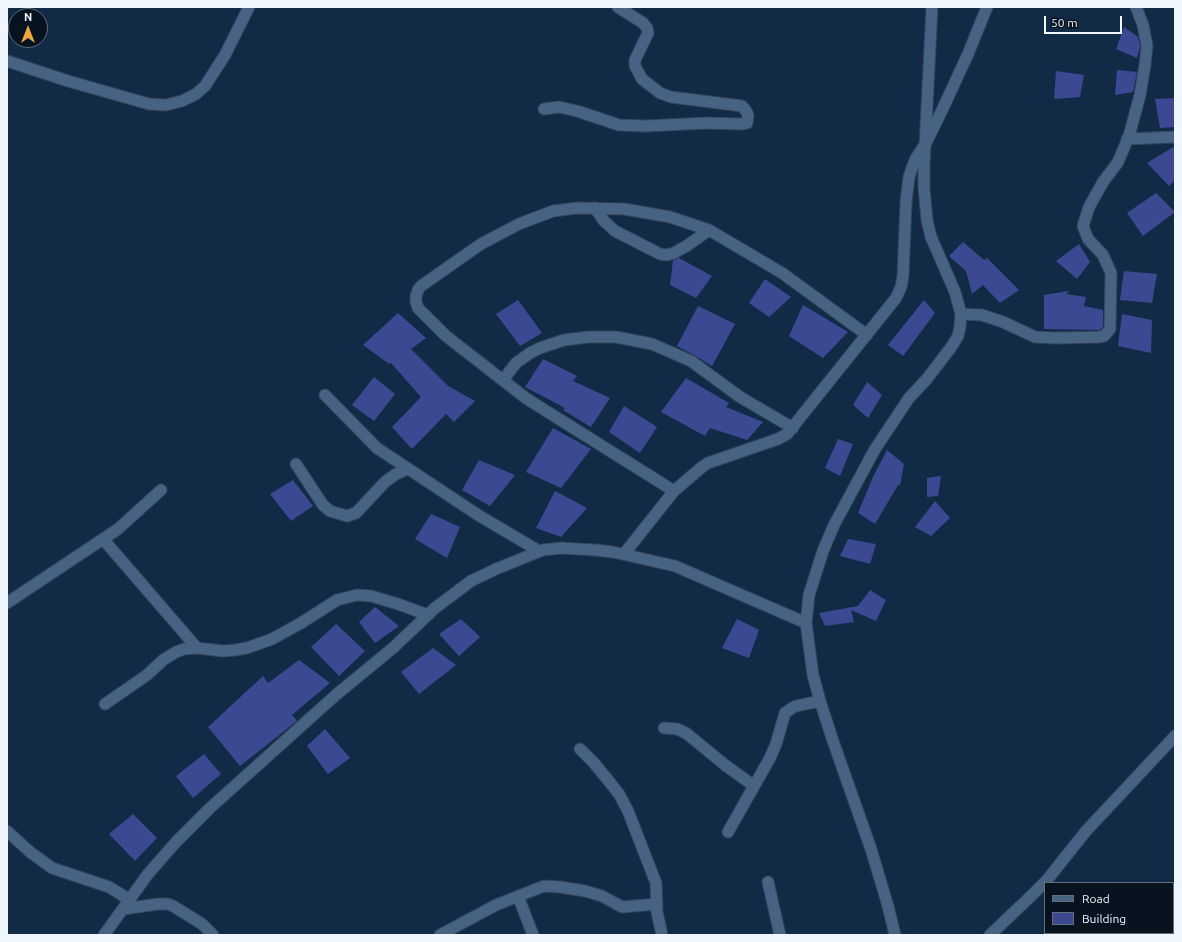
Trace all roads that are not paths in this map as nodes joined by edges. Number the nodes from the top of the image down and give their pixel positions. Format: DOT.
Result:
graph roads {
  1 [pos="248,7"];
  2 [pos="618,7"];
  3 [pos="932,7"];
  4 [pos="987,7"];
  5 [pos="1136,7"];
  6 [pos="7,61"];
  7 [pos="544,109"];
  8 [pos="1175,137"];
  9 [pos="1127,139"];
  10 [pos="926,143"];
  11 [pos="595,208"];
  12 [pos="709,230"];
  13 [pos="961,314"];
  14 [pos="867,335"];
  15 [pos="502,380"];
  16 [pos="325,395"];
  17 [pos="793,428"];
  18 [pos="296,464"];
  19 [pos="408,469"];
  20 [pos="161,490"];
  21 [pos="674,491"];
  22 [pos="103,539"];
  23 [pos="539,551"];
  24 [pos="624,554"];
  25 [pos="7,602"];
  26 [pos="428,615"];
  27 [pos="806,623"];
  28 [pos="197,648"];
  29 [pos="820,701"];
  30 [pos="105,704"];
  31 [pos="664,728"];
  32 [pos="1175,736"];
  33 [pos="580,749"];
  34 [pos="754,786"];
  35 [pos="7,831"];
  36 [pos="728,832"];
  37 [pos="768,882"];
  38 [pos="1044,882"];
  39 [pos="1044,882"];
  40 [pos="518,896"];
  41 [pos="126,904"];
  42 [pos="657,904"];
  43 [pos="104,935"];
  44 [pos="213,935"];
  45 [pos="440,935"];
  46 [pos="533,935"];
  47 [pos="662,935"];
  48 [pos="780,935"];
  49 [pos="896,935"];
  50 [pos="990,935"];
  1 -- 6 [label="street"];
  2 -- 7 [label="street"];
  3 -- 10 [label="street"];
  4 -- 10 [label="street"];
  5 -- 9 [label="street"];
  8 -- 9 [label="street"];
  9 -- 13 [label="street"];
  10 -- 13 [label="street"];
  10 -- 14 [label="street"];
  11 -- 12 [label="street"];
  11 -- 12 [label="street"];
  11 -- 15 [label="street"];
  12 -- 14 [label="street"];
  13 -- 27 [label="street"];
  14 -- 17 [label="street"];
  15 -- 17 [label="street"];
  15 -- 21 [label="street"];
  16 -- 19 [label="street"];
  17 -- 21 [label="street"];
  18 -- 19 [label="street"];
  19 -- 23 [label="street"];
  20 -- 22 [label="street"];
  21 -- 24 [label="street"];
  22 -- 25 [label="street"];
  22 -- 28 [label="street"];
  23 -- 24 [label="street"];
  23 -- 26 [label="street"];
  24 -- 27 [label="street"];
  26 -- 28 [label="street"];
  26 -- 41 [label="street"];
  27 -- 29 [label="street"];
  28 -- 30 [label="street"];
  29 -- 34 [label="street"];
  29 -- 49 [label="street"];
  31 -- 34 [label="street"];
  32 -- 38 [label="street"];
  33 -- 42 [label="street"];
  34 -- 36 [label="street"];
  35 -- 41 [label="street"];
  37 -- 48 [label="street"];
  39 -- 50 [label="street"];
  40 -- 42 [label="street"];
  40 -- 45 [label="street"];
  40 -- 46 [label="street"];
  41 -- 43 [label="street"];
  41 -- 44 [label="street"];
  42 -- 47 [label="street"];
}
